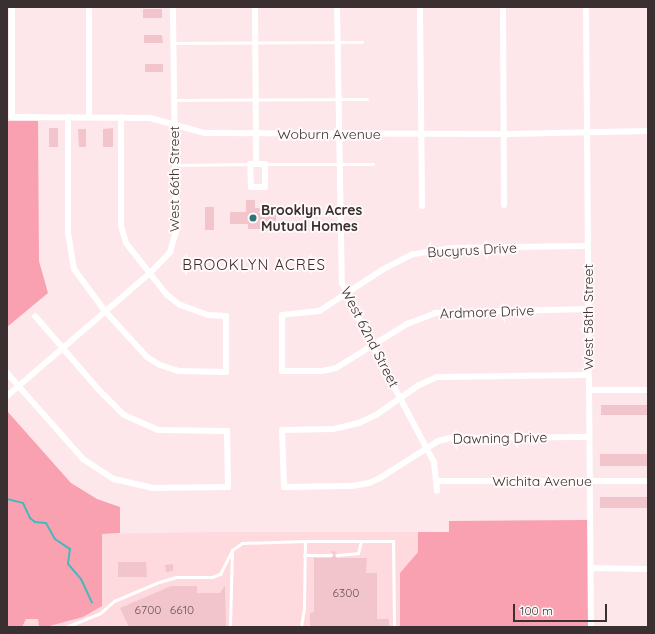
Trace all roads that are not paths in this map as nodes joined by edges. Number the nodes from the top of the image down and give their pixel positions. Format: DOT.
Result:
graph roads {
  1 [pos="12,7"];
  2 [pos="89,7"];
  3 [pos="173,7"];
  4 [pos="255,7"];
  5 [pos="337,7"];
  6 [pos="420,7"];
  7 [pos="503,7"];
  8 [pos="586,7"];
  9 [pos="337,41"];
  10 [pos="256,42"];
  11 [pos="362,42"];
  12 [pos="173,43"];
  13 [pos="256,99"];
  14 [pos="338,99"];
  15 [pos="367,99"];
  16 [pos="174,100"];
  17 [pos="68,117"];
  18 [pos="89,117"];
  19 [pos="121,117"];
  20 [pos="174,125"];
  21 [pos="588,132"];
  22 [pos="648,132"];
  23 [pos="256,133"];
  24 [pos="338,134"];
  25 [pos="422,134"];
  26 [pos="505,134"];
  27 [pos="253,164"];
  28 [pos="265,164"];
  29 [pos="338,164"];
  30 [pos="373,164"];
  31 [pos="175,165"];
  32 [pos="504,205"];
  33 [pos="422,206"];
  34 [pos="588,246"];
  35 [pos="150,273"];
  36 [pos="347,295"];
  37 [pos="589,309"];
  38 [pos="105,311"];
  39 [pos="35,316"];
  40 [pos="282,345"];
  41 [pos="373,347"];
  42 [pos="62,350"];
  43 [pos="7,373"];
  44 [pos="588,375"];
  45 [pos="19,387"];
  46 [pos="589,390"];
  47 [pos="648,390"];
  48 [pos="7,396"];
  49 [pos="401,398"];
  50 [pos="589,437"];
  51 [pos="427,449"];
  52 [pos="436,481"];
  53 [pos="590,481"];
  54 [pos="648,481"];
  55 [pos="436,491"];
  56 [pos="361,541"];
  57 [pos="305,542"];
  58 [pos="232,550"];
  59 [pos="304,555"];
  60 [pos="331,555"];
  61 [pos="337,555"];
  62 [pos="591,568"];
  63 [pos="648,569"];
  64 [pos="66,627"];
  65 [pos="230,627"];
  66 [pos="301,627"];
  67 [pos="394,627"];
  68 [pos="591,627"];
  1 -- 17 [label="street, Woburn Avenue"];
  2 -- 18 [label="street"];
  3 -- 12 [label="street, West 66th Street"];
  4 -- 10 [label="street"];
  5 -- 9 [label="street, West 62nd Street"];
  6 -- 25 [label="street"];
  7 -- 26 [label="street"];
  8 -- 21 [label="street, West 58th Street"];
  9 -- 10 [label="lane"];
  9 -- 11 [label="lane"];
  9 -- 14 [label="street, West 62nd Street"];
  10 -- 12 [label="lane"];
  10 -- 13 [label="street"];
  12 -- 16 [label="street, West 66th Street"];
  13 -- 14 [label="lane"];
  13 -- 16 [label="lane"];
  13 -- 23 [label="street"];
  14 -- 15 [label="lane"];
  14 -- 24 [label="street, West 62nd Street"];
  16 -- 20 [label="street, West 66th Street"];
  17 -- 18 [label="street, Woburn Avenue"];
  17 -- 38 [label="street"];
  18 -- 19 [label="street, Woburn Avenue"];
  19 -- 20 [label="street, Woburn Avenue"];
  19 -- 35 [label="street"];
  20 -- 23 [label="street, Woburn Avenue"];
  20 -- 31 [label="street, West 66th Street"];
  21 -- 22 [label="street, Woburn Avenue"];
  21 -- 26 [label="street, Woburn Avenue"];
  21 -- 34 [label="street, West 58th Street"];
  23 -- 24 [label="street, Woburn Avenue"];
  23 -- 27 [label="street"];
  24 -- 25 [label="street, Woburn Avenue"];
  24 -- 29 [label="street, West 62nd Street"];
  25 -- 26 [label="street, Woburn Avenue"];
  25 -- 33 [label="street"];
  26 -- 32 [label="street"];
  27 -- 28 [label="street"];
  27 -- 28 [label="street"];
  27 -- 31 [label="lane"];
  28 -- 29 [label="lane"];
  29 -- 30 [label="lane"];
  29 -- 36 [label="street, West 62nd Street"];
  31 -- 35 [label="street, West 66th Street"];
  34 -- 36 [label="street, Bucyrus Drive"];
  34 -- 37 [label="street, West 58th Street"];
  35 -- 38 [label="street, West 66th Street"];
  35 -- 38 [label="street"];
  36 -- 40 [label="street, Bucyrus Drive"];
  36 -- 41 [label="street, West 62nd Street"];
  37 -- 41 [label="street, Ardmore Drive"];
  37 -- 44 [label="street, West 58th Street"];
  38 -- 42 [label="street, West 66th Street"];
  39 -- 42 [label="street"];
  40 -- 41 [label="street, Ardmore Drive"];
  41 -- 49 [label="street, West 62nd Street"];
  42 -- 45 [label="street, West 66th Street"];
  42 -- 45 [label="street"];
  43 -- 45 [label="street"];
  44 -- 46 [label="street, West 58th Street"];
  44 -- 49 [label="street"];
  45 -- 48 [label="street, West 66th Street"];
  46 -- 47 [label="street"];
  46 -- 50 [label="street, West 58th Street"];
  49 -- 51 [label="street, West 62nd Street"];
  49 -- 51 [label="street, Dawning Drive"];
  50 -- 51 [label="street, Dawning Drive"];
  50 -- 53 [label="street, West 58th Street"];
  51 -- 52 [label="street, West 62nd Street"];
  52 -- 53 [label="street, Wichita Avenue"];
  52 -- 55 [label="street, West 62nd Street"];
  53 -- 54 [label="street, Wichita Avenue"];
  53 -- 62 [label="street, West 58th Street"];
  56 -- 57 [label="lane"];
  56 -- 61 [label="lane"];
  56 -- 67 [label="lane"];
  57 -- 58 [label="lane"];
  57 -- 59 [label="lane"];
  58 -- 64 [label="lane"];
  58 -- 65 [label="lane"];
  59 -- 60 [label="lane"];
  59 -- 66 [label="lane"];
  62 -- 63 [label="street"];
  62 -- 68 [label="street, West 58th Street"];
}
